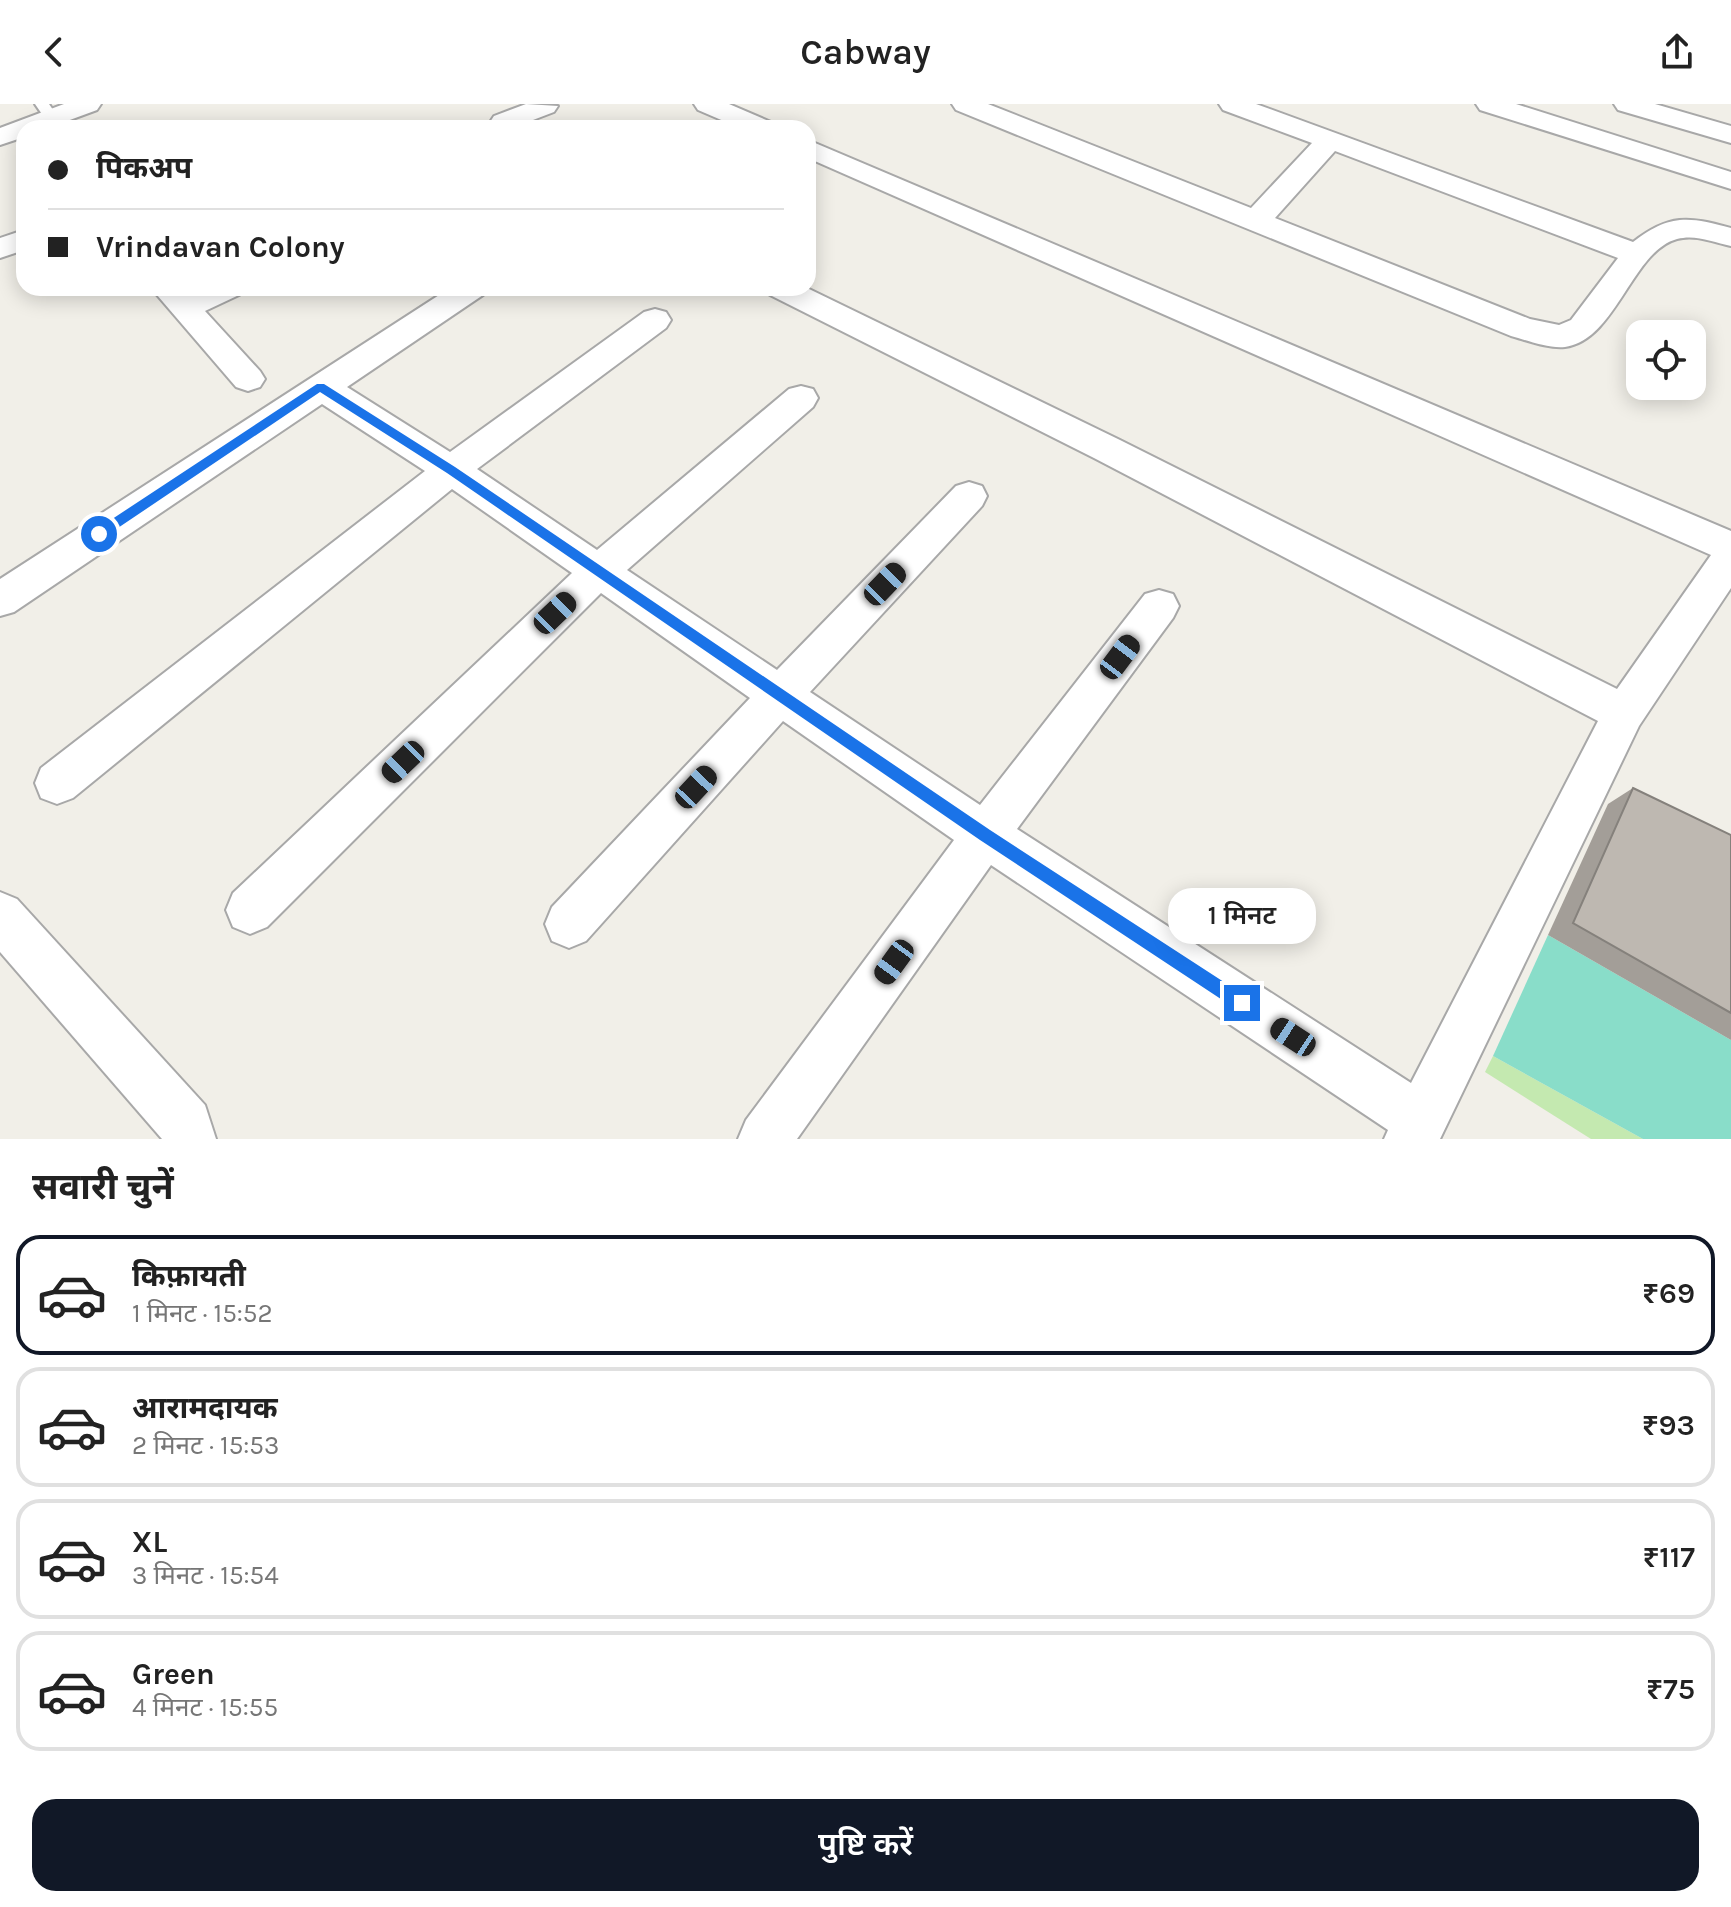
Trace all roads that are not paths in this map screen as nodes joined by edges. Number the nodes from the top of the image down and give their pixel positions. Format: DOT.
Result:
graph roads {
  1 [pos="88,104"];
  2 [pos="707,104"];
  3 [pos="965,104"];
  4 [pos="1232,104"];
  5 [pos="1489,104"];
  6 [pos="1627,104"];
  7 [pos="46,110"];
  8 [pos="550,110"];
  9 [pos="1276,111"];
  10 [pos="511,120"];
  11 [pos="744,120"];
  12 [pos="1731,135"];
  13 [pos="1330,140"];
  14 [pos="816,151"];
  15 [pos="1731,181"];
  16 [pos="1256,221"];
  17 [pos="1731,237"];
  18 [pos="1637,254"];
  19 [pos="460,296"];
  20 [pos="797,296"];
  21 [pos="176,298"];
  22 [pos="655,320"];
  23 [pos="248,379"];
  24 [pos="320,386"];
  25 [pos="801,398"];
  26 [pos="451,470"];
  27 [pos="969,496"];
  28 [pos="1731,547"];
  29 [pos="1731,557"];
  30 [pos="599,571"];
  31 [pos="0,600"];
  32 [pos="1159,606"];
  33 [pos="780,695"];
  34 [pos="1624,713"];
  35 [pos="57,783"];
  36 [pos="985,835"];
  37 [pos="250,910"];
  38 [pos="0,916"];
  39 [pos="569,924"];
  40 [pos="1416,1130"];
  41 [pos="189,1139"];
  42 [pos="765,1139"];
  1 -- 7 [label="street"];
  2 -- 11 [label="street"];
  3 -- 16 [label="street"];
  4 -- 9 [label="street"];
  5 -- 15 [label="street"];
  6 -- 12 [label="street"];
  8 -- 10 [label="street"];
  9 -- 13 [label="street"];
  13 -- 16 [label="street"];
  13 -- 18 [label="street"];
  14 -- 28 [label="street"];
  16 -- 18 [label="street"];
  17 -- 18 [label="street"];
  19 -- 24 [label="street"];
  20 -- 34 [label="street"];
  21 -- 23 [label="street"];
  22 -- 26 [label="street"];
  24 -- 26 [label="street"];
  24 -- 31 [label="street"];
  25 -- 30 [label="street"];
  26 -- 30 [label="street"];
  26 -- 35 [label="street"];
  27 -- 33 [label="street"];
  29 -- 34 [label="street"];
  30 -- 33 [label="street"];
  30 -- 37 [label="street"];
  32 -- 36 [label="street"];
  33 -- 36 [label="street"];
  33 -- 39 [label="street"];
  34 -- 40 [label="street"];
  36 -- 40 [label="street"];
  36 -- 42 [label="street"];
  38 -- 41 [label="street"];
}
